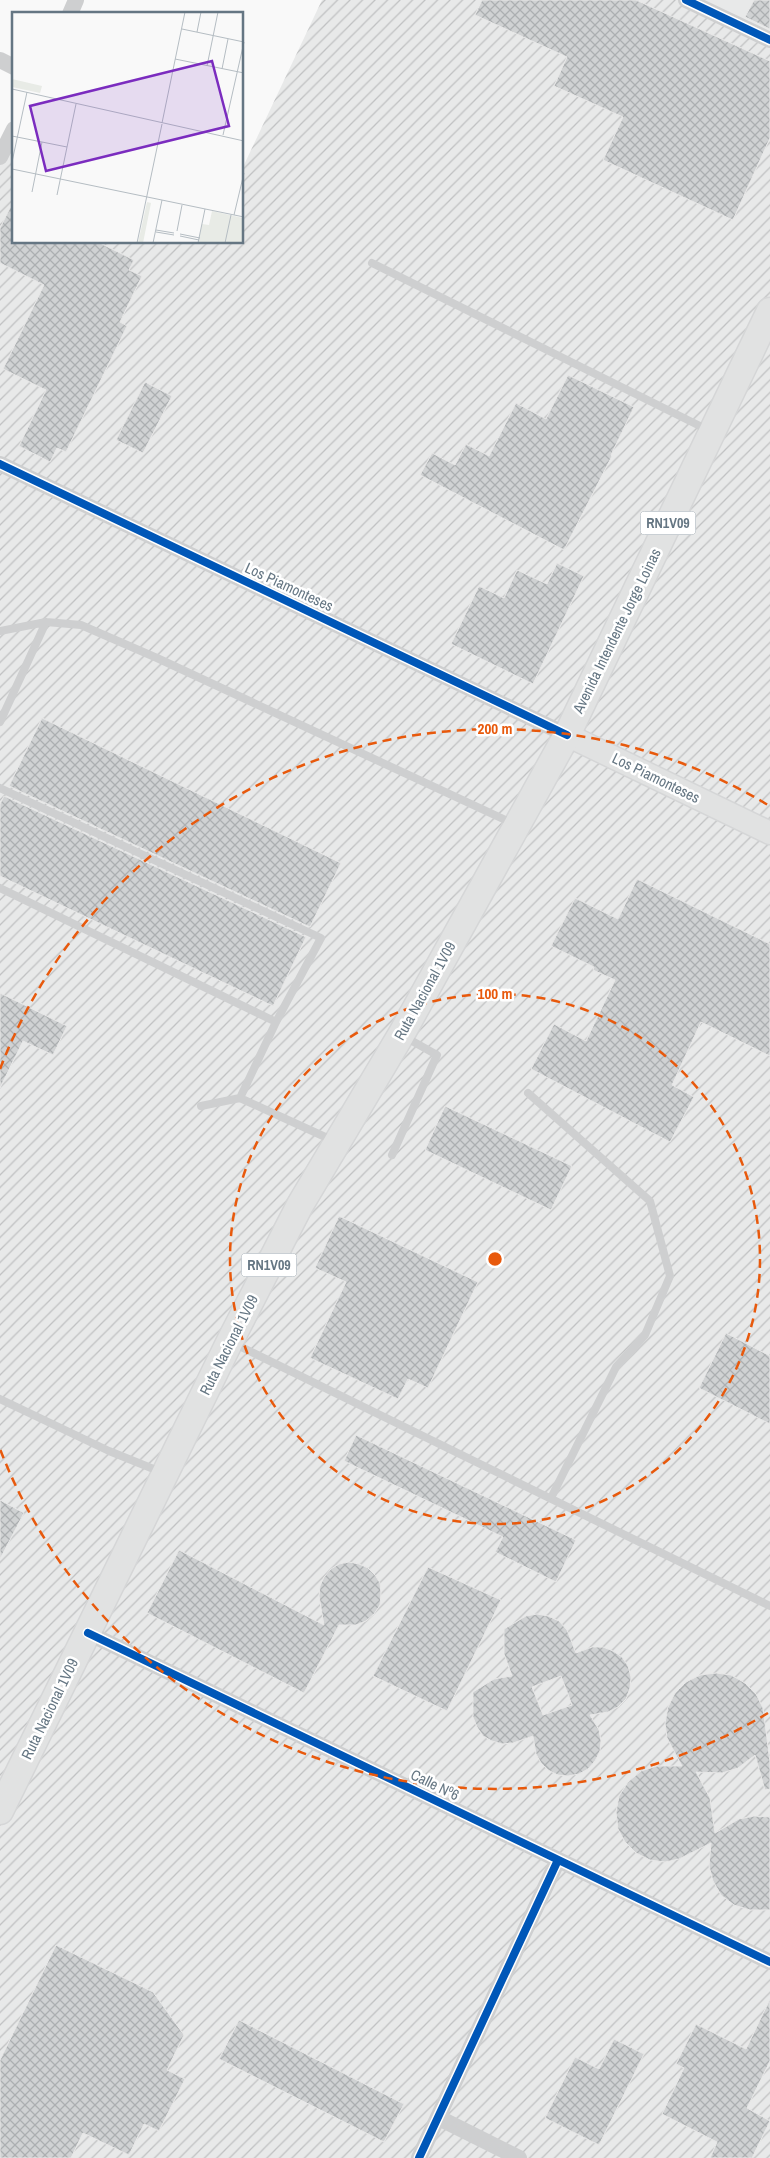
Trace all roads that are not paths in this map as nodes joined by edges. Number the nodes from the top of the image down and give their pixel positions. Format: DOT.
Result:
graph roads {
  1 [pos="76,0"];
  2 [pos="686,0"];
  3 [pos="71,12"];
  4 [pos="770,40"];
  5 [pos="0,60"];
  6 [pos="12,66"];
  7 [pos="12,133"];
  8 [pos="0,157"];
  9 [pos="372,263"];
  10 [pos="770,311"];
  11 [pos="712,432"];
  12 [pos="0,464"];
  13 [pos="46,622"];
  14 [pos="0,631"];
  15 [pos="0,722"];
  16 [pos="567,735"];
  17 [pos="0,788"];
  18 [pos="518,826"];
  19 [pos="770,834"];
  20 [pos="0,888"];
  21 [pos="276,1022"];
  22 [pos="401,1035"];
  23 [pos="528,1092"];
  24 [pos="240,1098"];
  25 [pos="201,1106"];
  26 [pos="337,1142"];
  27 [pos="392,1155"];
  28 [pos="230,1341"];
  29 [pos="0,1399"];
  30 [pos="165,1474"];
  31 [pos="551,1498"];
  32 [pos="770,1606"];
  33 [pos="88,1632"];
  34 [pos="0,1811"];
  35 [pos="558,1860"];
  36 [pos="770,1962"];
  37 [pos="439,2118"];
  38 [pos="420,2158"];
  39 [pos="519,2158"];
  1 -- 3 [label="street"];
  2 -- 4 [label="street"];
  5 -- 6 [label="street"];
  7 -- 8 [label="street"];
  9 -- 11 [label="lane"];
  10 -- 11 [label="main road, Avenida Intendente Jorge Loinas / RN1V09"];
  11 -- 16 [label="main road, Avenida Intendente Jorge Loinas / RN1V09"];
  12 -- 16 [label="street, Los Piamonteses"];
  13 -- 14 [label="lane"];
  13 -- 15 [label="lane"];
  13 -- 18 [label="lane"];
  16 -- 18 [label="main road, Ruta Nacional 1V09 / RN1V09"];
  16 -- 19 [label="main road, Los Piamonteses"];
  17 -- 21 [label="lane"];
  18 -- 22 [label="main road, Ruta Nacional 1V09 / RN1V09"];
  20 -- 21 [label="lane"];
  21 -- 24 [label="lane"];
  22 -- 26 [label="main road, Ruta Nacional 1V09 / RN1V09"];
  22 -- 27 [label="lane"];
  23 -- 31 [label="lane"];
  24 -- 25 [label="lane"];
  24 -- 26 [label="lane"];
  26 -- 28 [label="main road, Ruta Nacional 1V09 / RN1V09"];
  28 -- 30 [label="main road, Ruta Nacional 1V09 / RN1V09"];
  28 -- 31 [label="lane"];
  29 -- 30 [label="lane"];
  30 -- 33 [label="main road, Ruta Nacional 1V09 / RN1V09"];
  31 -- 32 [label="lane"];
  33 -- 34 [label="main road, Ruta Nacional 1V09 / RN1V09"];
  33 -- 35 [label="street, Calle Nº6"];
  35 -- 36 [label="street, Calle Nº6"];
  35 -- 37 [label="street"];
  37 -- 38 [label="street"];
  37 -- 39 [label="street"];
}
